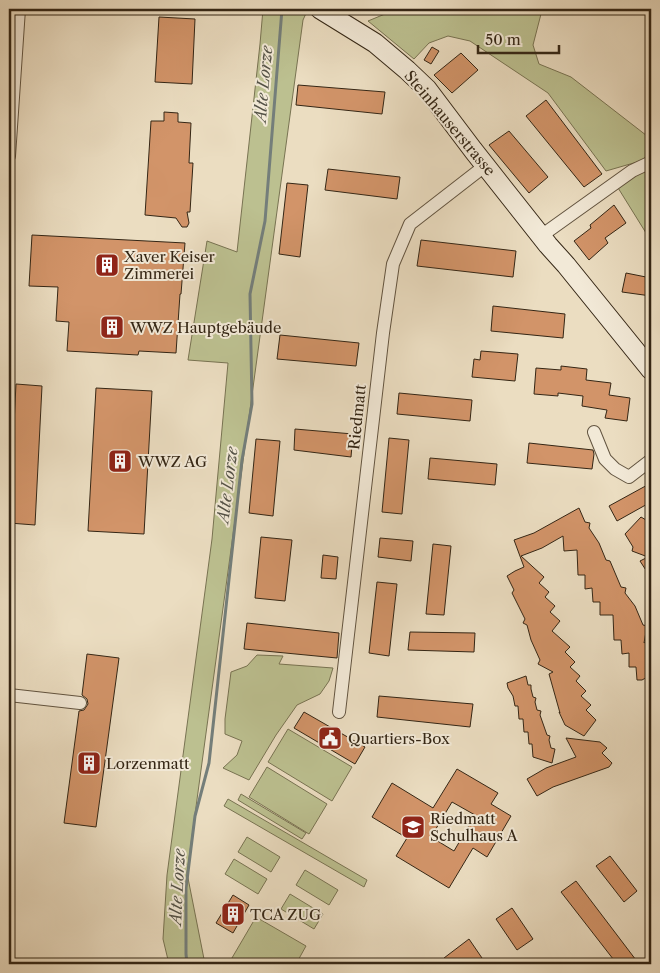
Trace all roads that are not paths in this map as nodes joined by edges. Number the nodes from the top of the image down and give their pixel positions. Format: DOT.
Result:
graph roads {
  1 [pos="19,9"];
  2 [pos="320,9"];
  3 [pos="9,156"];
  4 [pos="651,162"];
  5 [pos="486,165"];
  6 [pos="541,236"];
  7 [pos="651,370"];
  8 [pos="594,432"];
  9 [pos="651,460"];
  10 [pos="9,695"];
  11 [pos="80,703"];
  12 [pos="339,712"];
  1 -- 3 [label="street"];
  2 -- 5 [label="street, Steinhauserstrasse"];
  4 -- 6 [label="street"];
  5 -- 6 [label="street, Steinhauserstrasse"];
  5 -- 12 [label="street, Riedmatt"];
  6 -- 7 [label="street, Steinhauserstrasse"];
  8 -- 9 [label="street"];
  10 -- 11 [label="street"];
}
